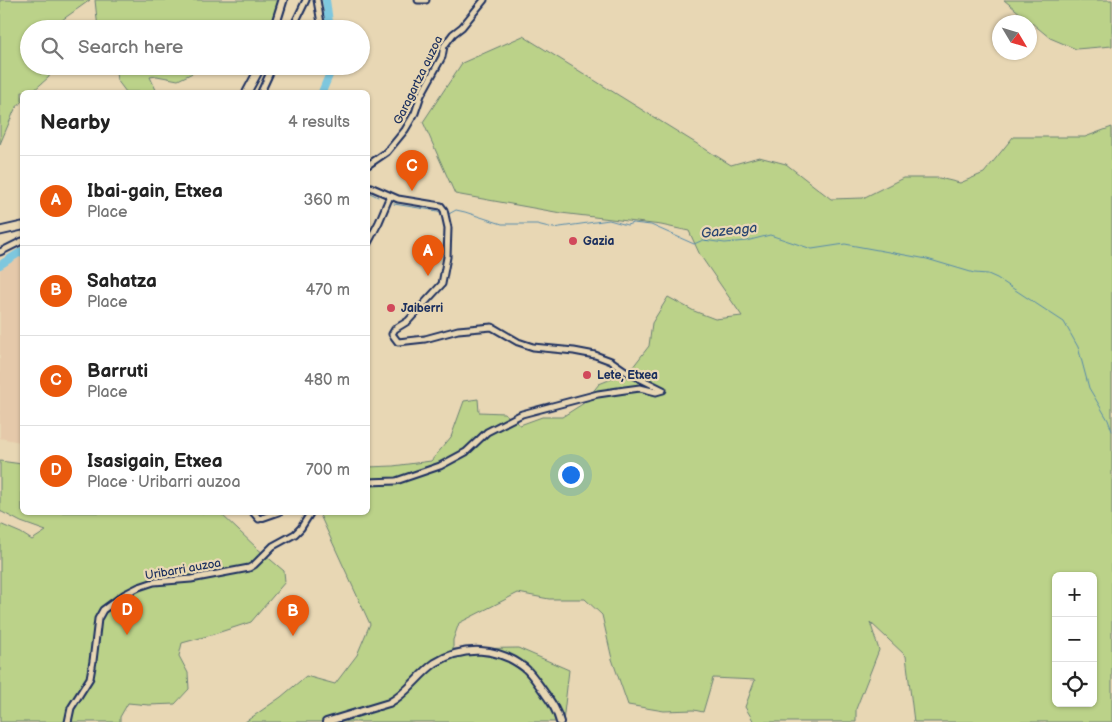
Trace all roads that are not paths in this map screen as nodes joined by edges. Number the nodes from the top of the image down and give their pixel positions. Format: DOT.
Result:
graph roads {
  1 [pos="282,0"];
  2 [pos="306,0"];
  3 [pos="317,0"];
  4 [pos="418,0"];
  5 [pos="426,0"];
  6 [pos="484,0"];
  7 [pos="276,20"];
  8 [pos="296,20"];
  9 [pos="320,20"];
  10 [pos="257,75"];
  11 [pos="269,75"];
  12 [pos="248,90"];
  13 [pos="262,90"];
  14 [pos="370,164"];
  15 [pos="370,187"];
  16 [pos="390,196"];
  17 [pos="20,226"];
  18 [pos="0,231"];
  19 [pos="370,240"];
  20 [pos="20,242"];
  21 [pos="0,252"];
  22 [pos="370,478"];
  23 [pos="376,481"];
  24 [pos="370,482"];
  25 [pos="256,515"];
  26 [pos="270,515"];
  27 [pos="309,515"];
  28 [pos="68,722"];
  29 [pos="326,722"];
  30 [pos="560,722"];
  1 -- 7 [label="main road"];
  2 -- 8 [label="street"];
  3 -- 9 [label="street"];
  4 -- 5 [label="street"];
  6 -- 14 [label="street, Garagartza auzoa"];
  10 -- 12 [label="main road"];
  11 -- 13 [label="street"];
  15 -- 16 [label="street"];
  16 -- 19 [label="street"];
  16 -- 23 [label="street"];
  17 -- 18 [label="main road"];
  20 -- 21 [label="street"];
  22 -- 23 [label="street"];
  23 -- 24 [label="street"];
  25 -- 26 [label="street"];
  27 -- 28 [label="street, Uribarri auzoa"];
  29 -- 30 [label="street"];
}
